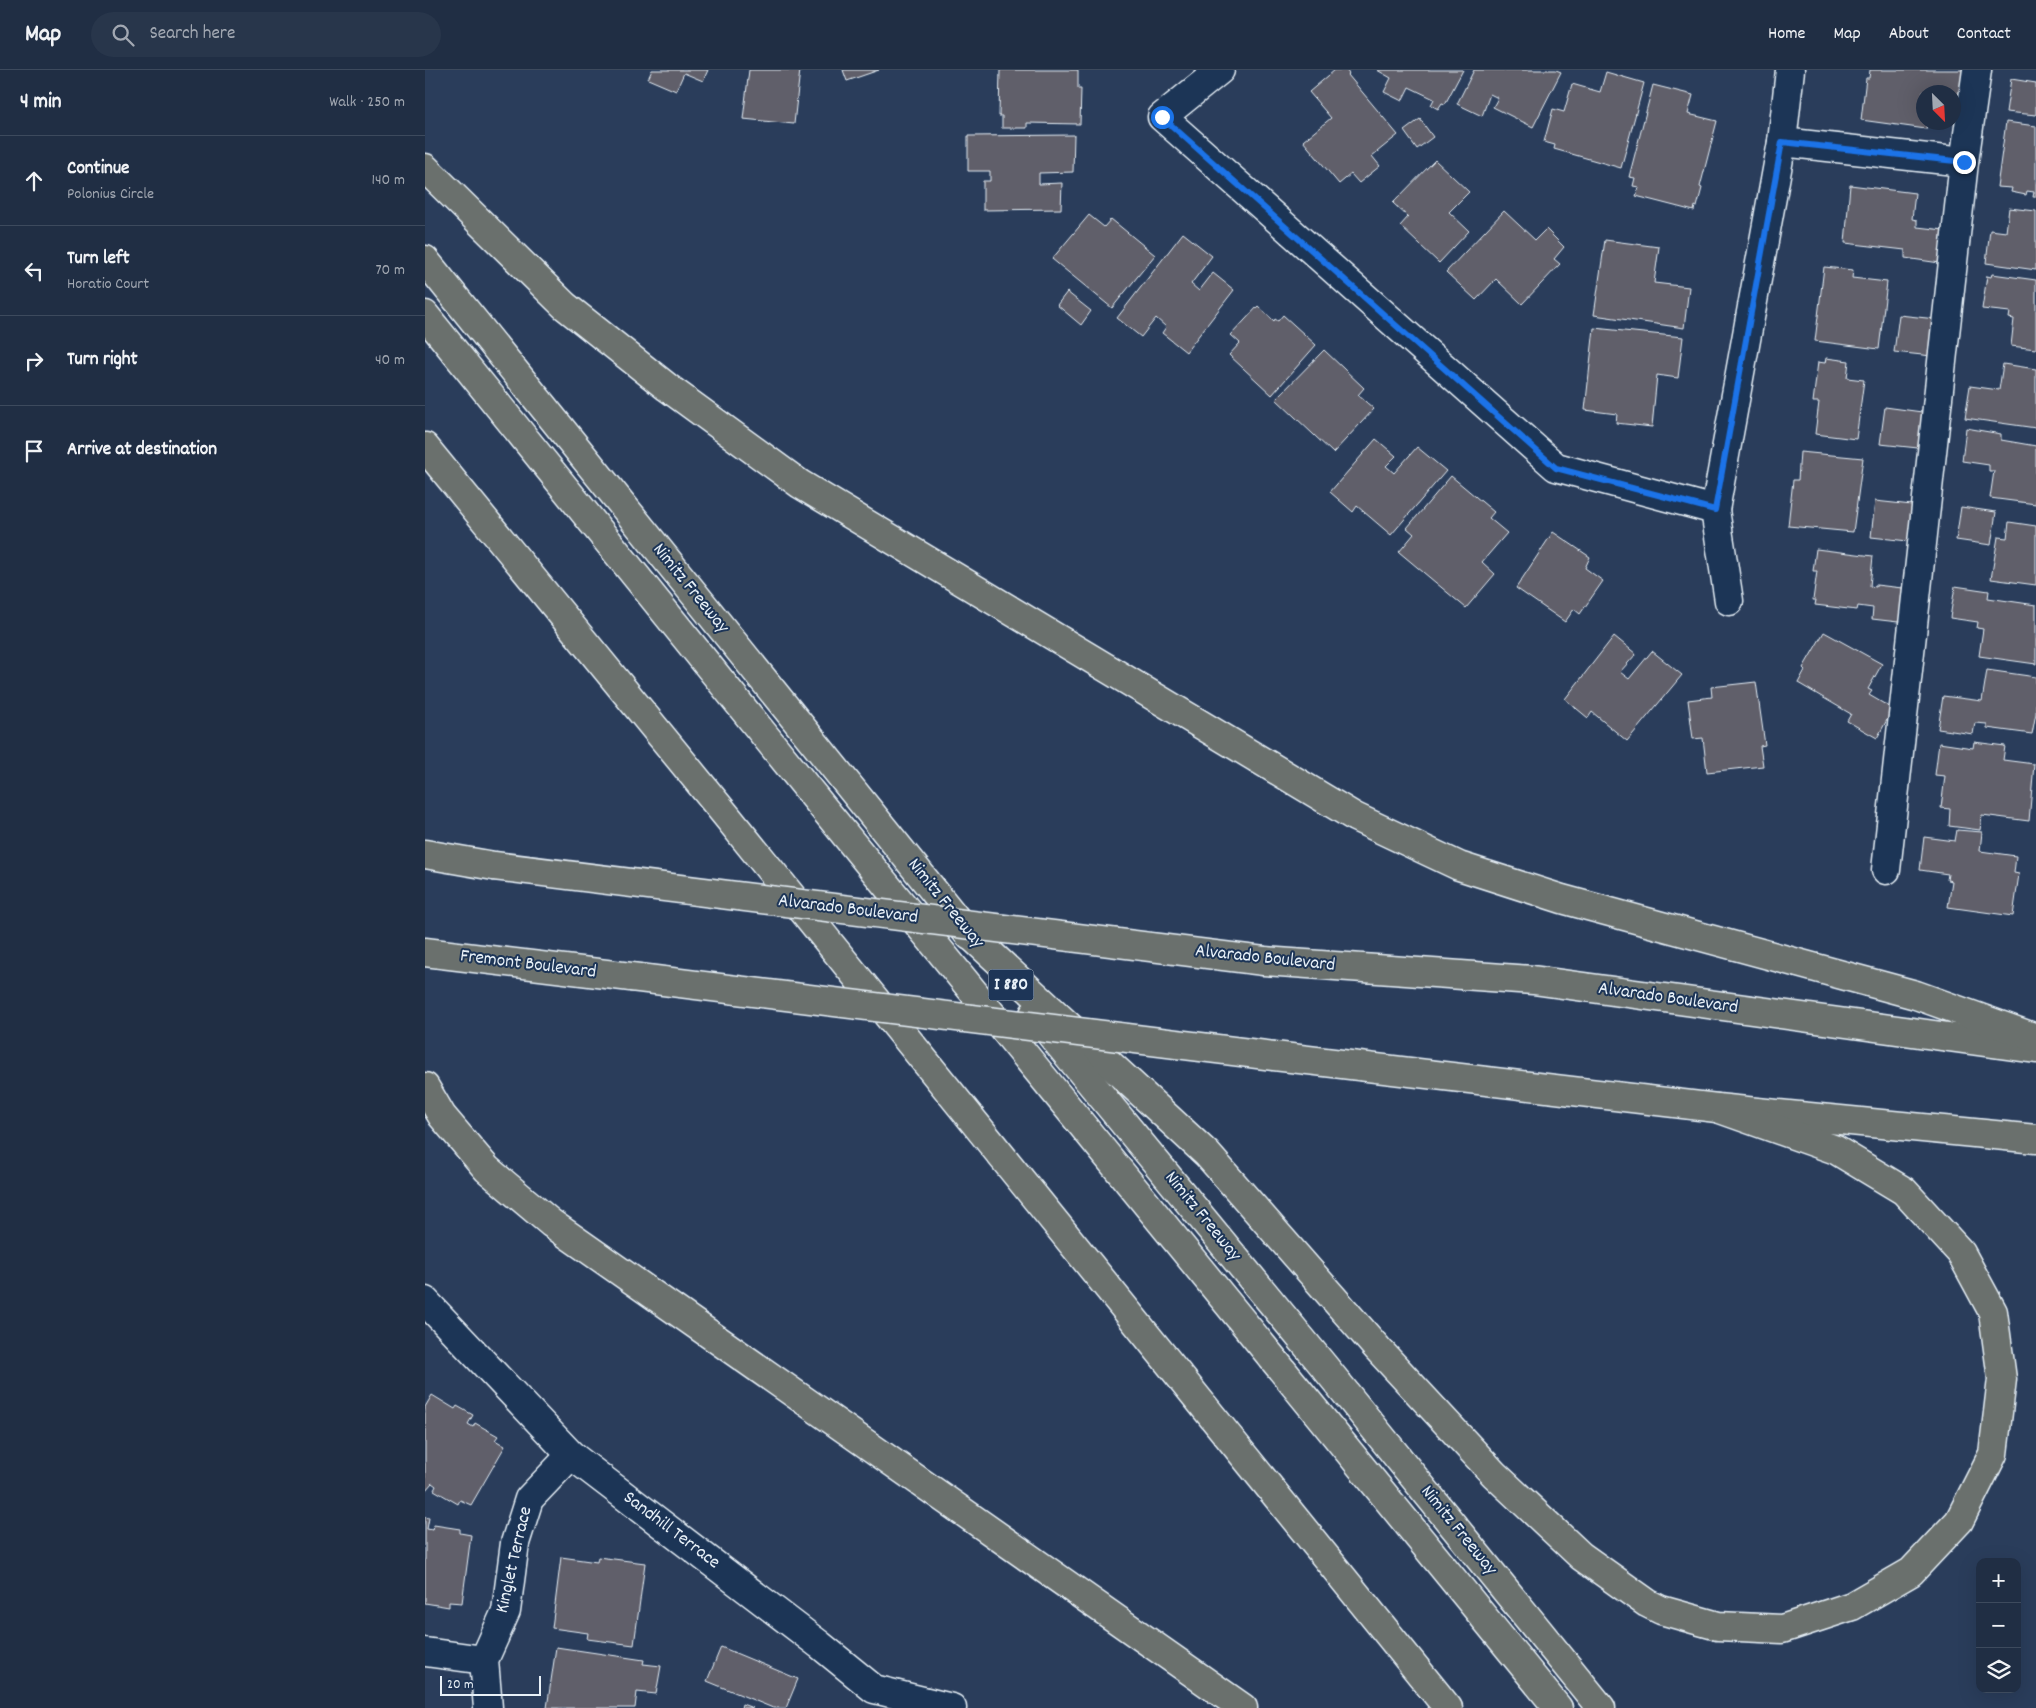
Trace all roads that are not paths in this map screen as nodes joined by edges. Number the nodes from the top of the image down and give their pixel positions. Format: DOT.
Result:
graph roads {
  1 [pos="1220,70"];
  2 [pos="1790,70"];
  3 [pos="1977,70"];
  4 [pos="1782,142"];
  5 [pos="1964,162"];
  6 [pos="425,168"];
  7 [pos="425,260"];
  8 [pos="425,315"];
  9 [pos="425,448"];
  10 [pos="1715,510"];
  11 [pos="1729,601"];
  12 [pos="425,854"];
  13 [pos="1886,870"];
  14 [pos="967,932"];
  15 [pos="425,952"];
  16 [pos="2036,1038"];
  17 [pos="2036,1049"];
  18 [pos="425,1087"];
  19 [pos="1717,1108"];
  20 [pos="2036,1140"];
  21 [pos="425,1301"];
  22 [pos="571,1455"];
  23 [pos="425,1652"];
  24 [pos="484,1660"];
  25 [pos="873,1699"];
  26 [pos="488,1708"];
  27 [pos="952,1708"];
  28 [pos="1243,1708"];
  29 [pos="1447,1708"];
  30 [pos="1558,1708"];
  31 [pos="1601,1708"];
  1 -- 10 [label="street"];
  2 -- 4 [label="street"];
  3 -- 5 [label="street"];
  4 -- 5 [label="street"];
  4 -- 10 [label="street"];
  5 -- 13 [label="street"];
  6 -- 16 [label="main road"];
  7 -- 14 [label="main road, Nimitz Freeway / I 880"];
  8 -- 30 [label="main road, I 880"];
  9 -- 29 [label="main road"];
  10 -- 11 [label="street"];
  12 -- 17 [label="main road, Alvarado Boulevard, bridge"];
  14 -- 19 [label="main road"];
  14 -- 31 [label="main road, Nimitz Freeway / I 880"];
  15 -- 19 [label="main road, Fremont Boulevard, bridge"];
  18 -- 28 [label="main road"];
  19 -- 20 [label="main road"];
  21 -- 22 [label="street, Sandhill Terrace"];
  22 -- 24 [label="street, Kinglet Terrace"];
  22 -- 25 [label="street, Sandhill Terrace"];
  23 -- 24 [label="street"];
  24 -- 26 [label="street, Kinglet Terrace"];
  25 -- 27 [label="street, Sandhill Terrace"];
}
